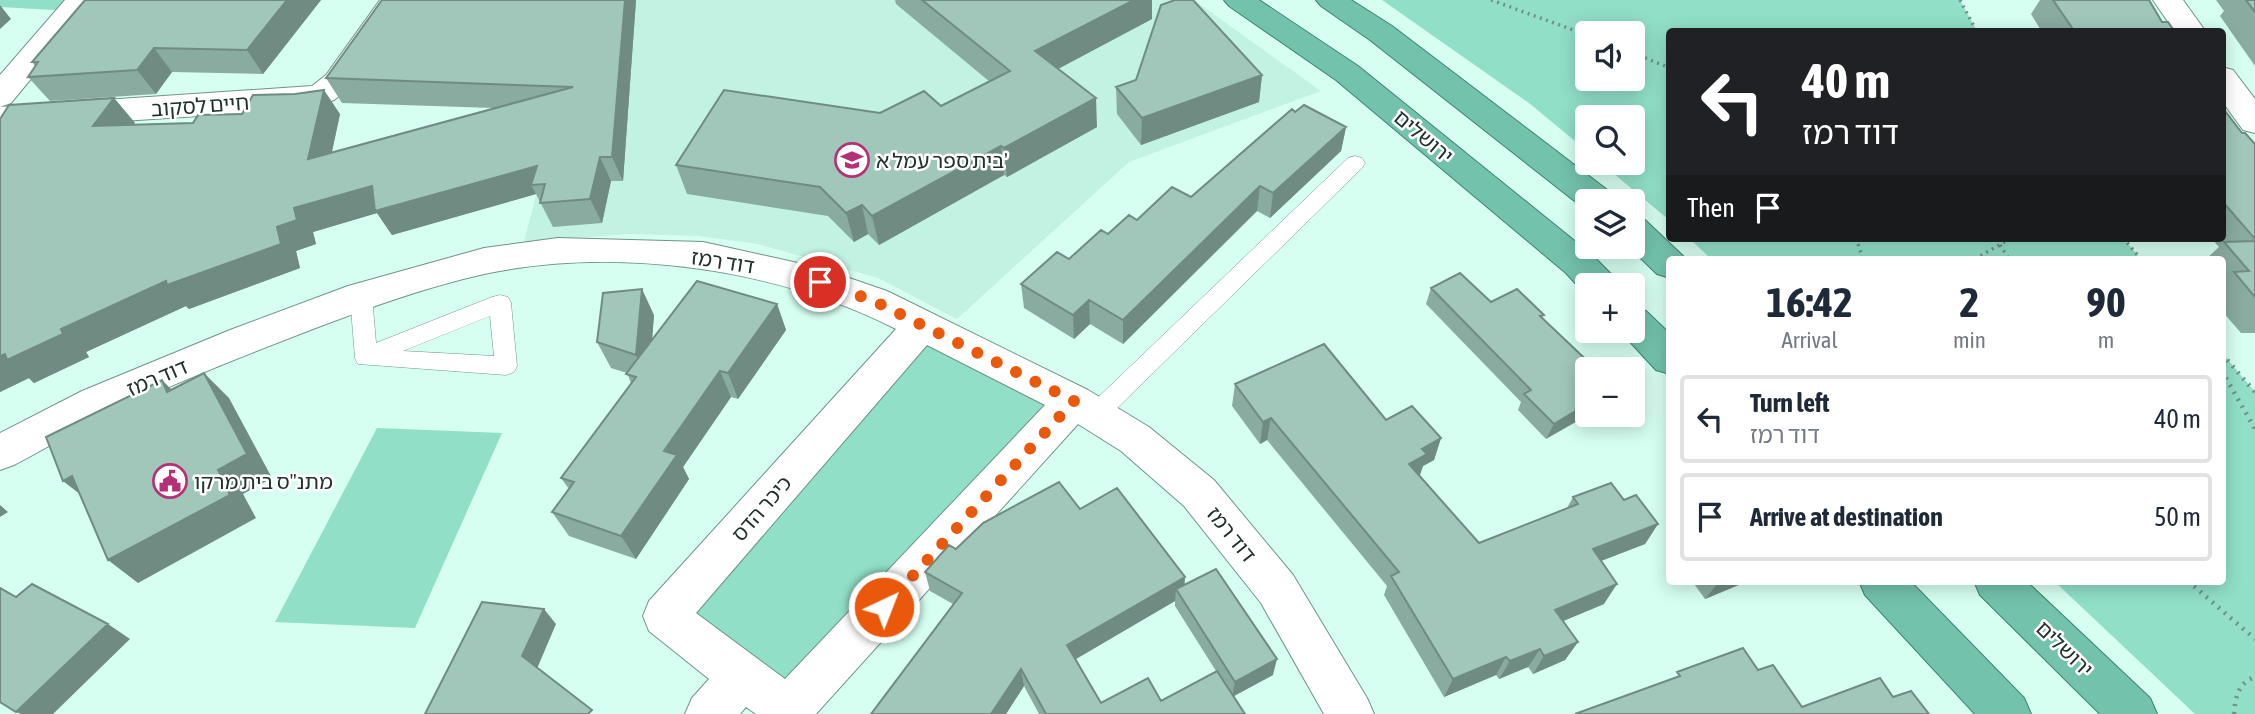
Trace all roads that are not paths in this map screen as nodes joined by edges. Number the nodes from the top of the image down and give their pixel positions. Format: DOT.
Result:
graph roads {
  1 [pos="81,0"];
  2 [pos="395,0"];
  3 [pos="1239,0"];
  4 [pos="1331,0"];
  5 [pos="2168,0"];
  6 [pos="2188,28"];
  7 [pos="2226,82"];
  8 [pos="0,96"];
  9 [pos="0,118"];
  10 [pos="2255,122"];
  11 [pos="1355,163"];
  12 [pos="1582,189"];
  13 [pos="1645,240"];
  14 [pos="1666,260"];
  15 [pos="1588,273"];
  16 [pos="360,296"];
  17 [pos="922,326"];
  18 [pos="1645,333"];
  19 [pos="1666,355"];
  20 [pos="366,358"];
  21 [pos="1085,408"];
  22 [pos="0,453"];
  23 [pos="1885,585"];
  24 [pos="2001,585"];
  25 [pos="742,677"];
  26 [pos="709,714"];
  27 [pos="1350,714"];
  28 [pos="2007,714"];
  29 [pos="2133,714"];
  1 -- 8 [label="street"];
  2 -- 9 [label="street, חיים לסקוב"];
  3 -- 15 [label="highway, ירושלים"];
  4 -- 12 [label="highway"];
  5 -- 6 [label="street"];
  7 -- 10 [label="street"];
  11 -- 21 [label="lane"];
  13 -- 14 [label="highway"];
  16 -- 17 [label="street, דוד רמז"];
  16 -- 20 [label="lane"];
  16 -- 22 [label="street, דוד רמז"];
  17 -- 21 [label="street, דוד רמז"];
  17 -- 25 [label="street, כיכר הדס"];
  18 -- 19 [label="highway"];
  20 -- 20 [label="lane"];
  21 -- 25 [label="street, כיכר הדס"];
  21 -- 27 [label="street, דוד רמז"];
  23 -- 28 [label="highway"];
  24 -- 29 [label="highway, ירושלים"];
  25 -- 26 [label="street"];
}
